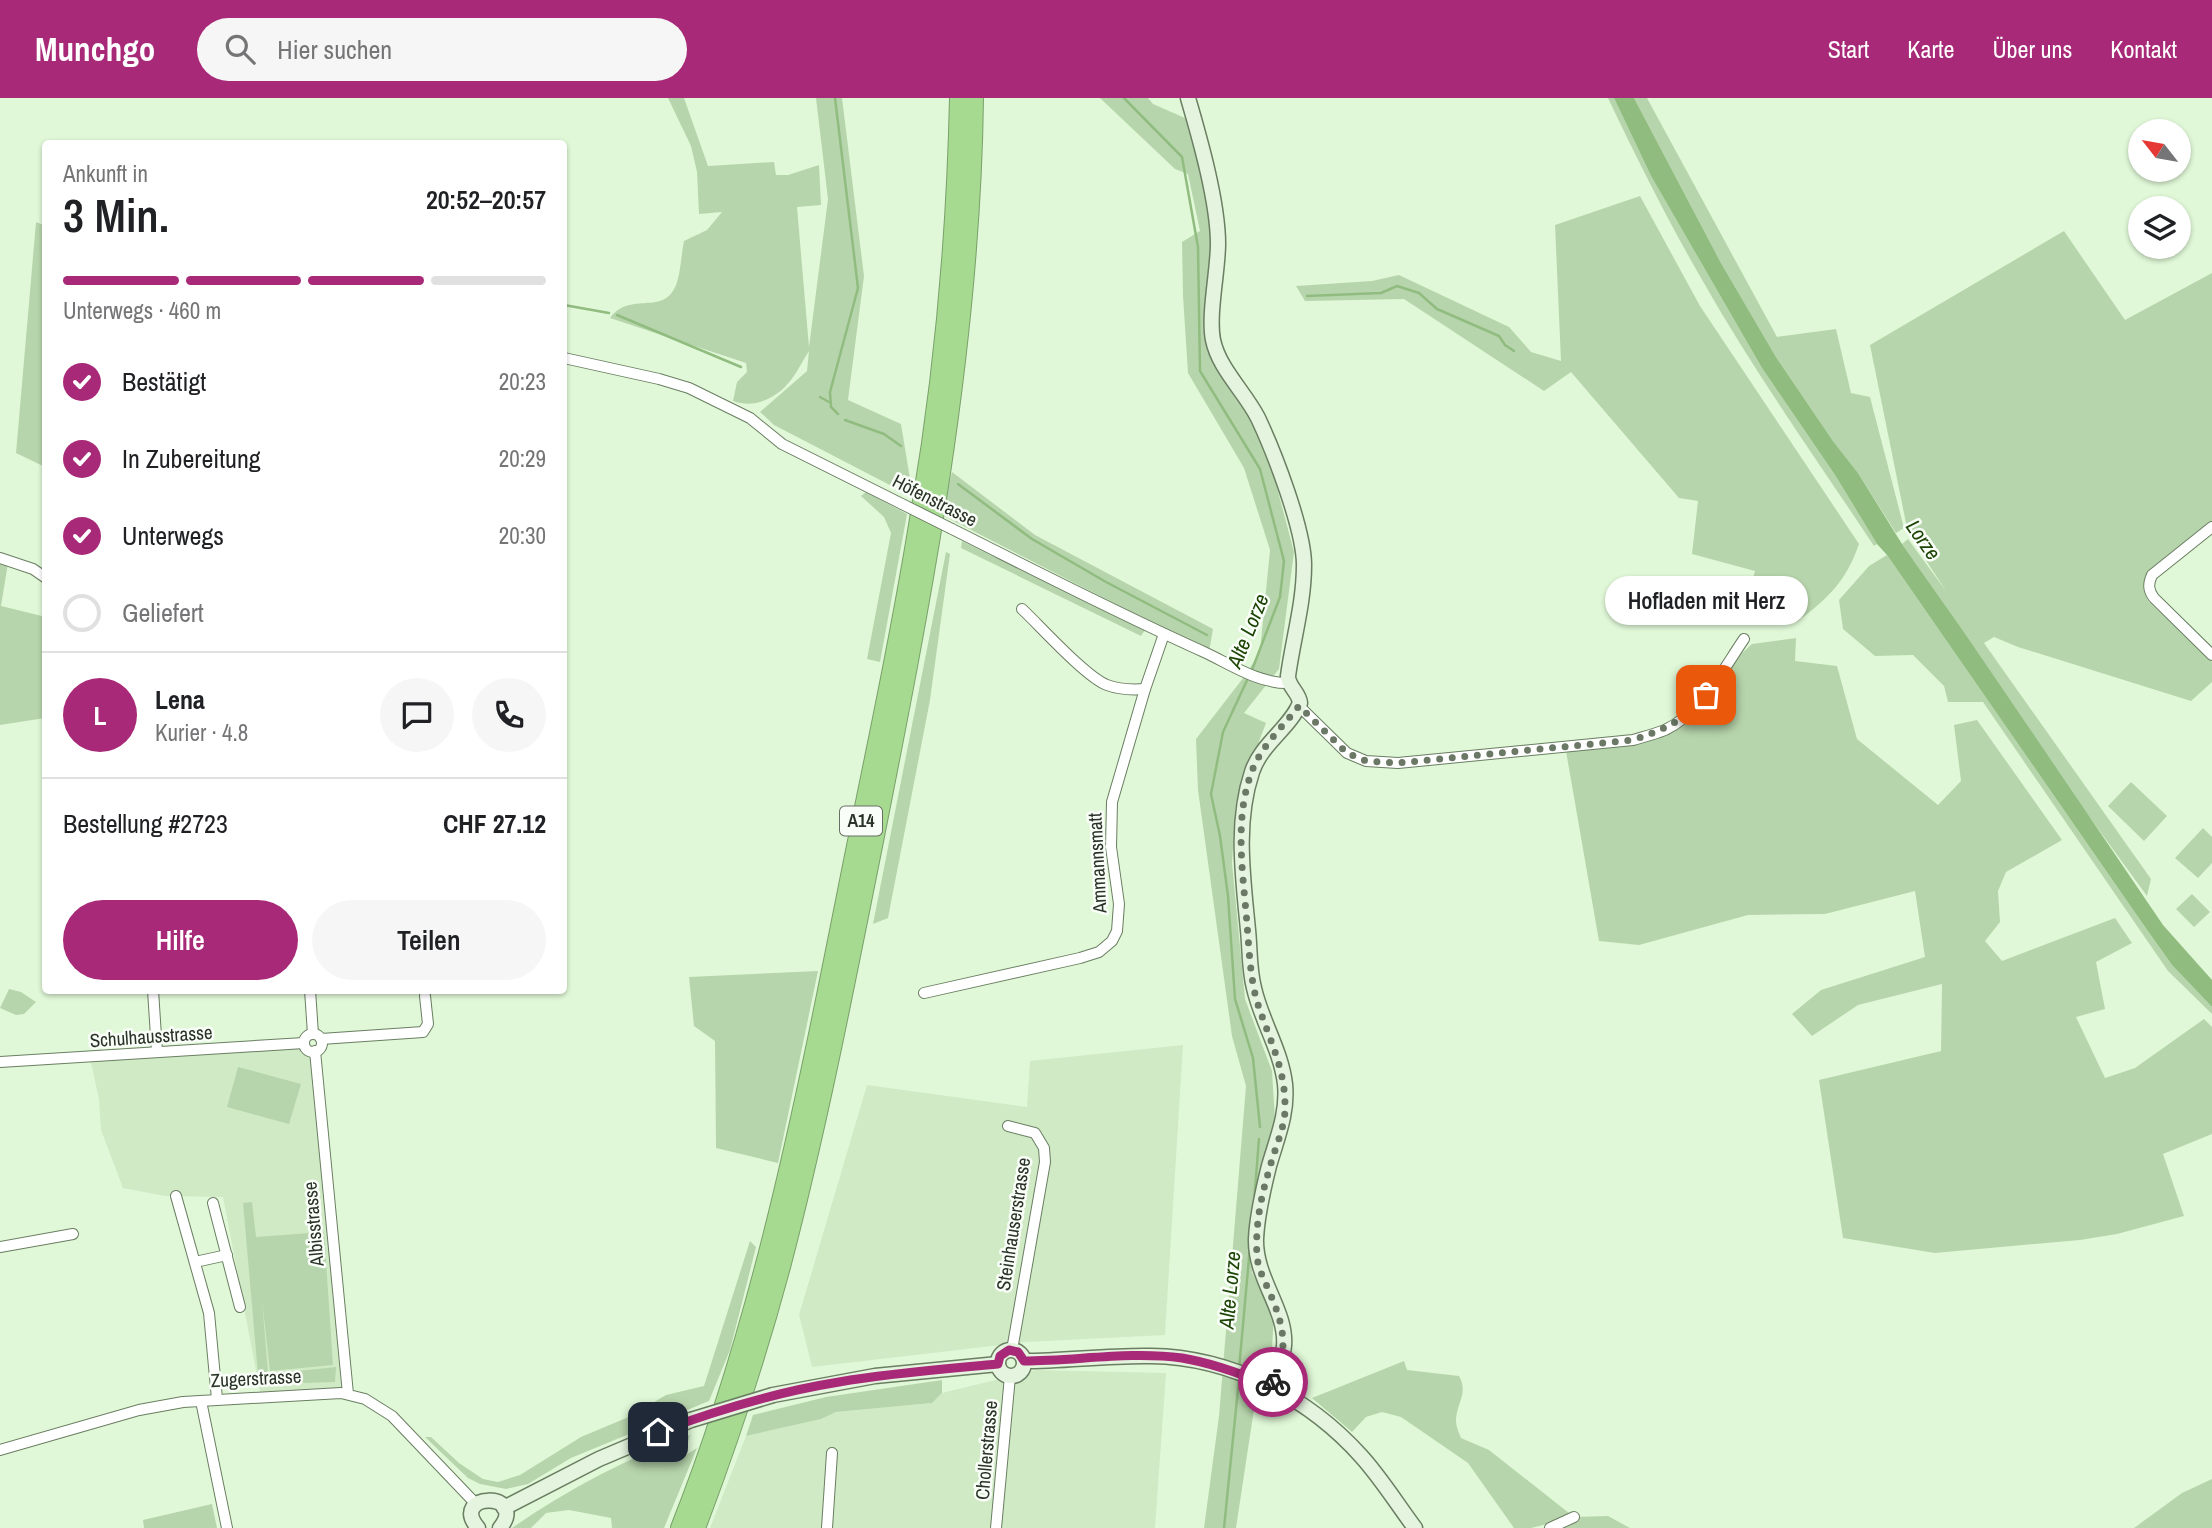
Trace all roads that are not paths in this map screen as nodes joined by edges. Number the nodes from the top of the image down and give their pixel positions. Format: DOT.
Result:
graph roads {
  1 [pos="958,98"];
  2 [pos="974,98"];
  3 [pos="1188,98"];
  4 [pos="567,359"];
  5 [pos="2212,527"];
  6 [pos="0,558"];
  7 [pos="42,575"];
  8 [pos="1022,609"];
  9 [pos="1164,634"];
  10 [pos="1744,639"];
  11 [pos="2212,655"];
  12 [pos="1289,683"];
  13 [pos="1145,689"];
  14 [pos="1299,706"];
  15 [pos="924,993"];
  16 [pos="153,994"];
  17 [pos="311,994"];
  18 [pos="425,996"];
  19 [pos="317,1037"];
  20 [pos="304,1043"];
  21 [pos="315,1051"];
  22 [pos="157,1052"];
  23 [pos="0,1062"];
  24 [pos="1009,1126"];
  25 [pos="176,1196"];
  26 [pos="213,1203"];
  27 [pos="73,1234"];
  28 [pos="0,1247"];
  29 [pos="227,1255"];
  30 [pos="195,1262"];
  31 [pos="240,1307"];
  32 [pos="1012,1350"];
  33 [pos="1024,1361"];
  34 [pos="998,1364"];
  35 [pos="1010,1376"];
  36 [pos="1265,1384"];
  37 [pos="348,1394"];
  38 [pos="217,1399"];
  39 [pos="201,1401"];
  40 [pos="0,1450"];
  41 [pos="832,1453"];
  42 [pos="476,1504"];
  43 [pos="503,1508"];
  44 [pos="1574,1517"];
  45 [pos="475,1527"];
  46 [pos="1412,1527"];
  47 [pos="227,1528"];
  48 [pos="500,1528"];
  49 [pos="680,1528"];
  50 [pos="696,1528"];
  51 [pos="827,1528"];
  52 [pos="996,1528"];
  53 [pos="1550,1528"];
  1 -- 49 [label="highway, A14"];
  2 -- 50 [label="highway, A14"];
  3 -- 12 [label="street"];
  4 -- 9 [label="street, Höfenstrasse, bridge"];
  5 -- 11 [label="street"];
  6 -- 7 [label="street"];
  8 -- 13 [label="street"];
  9 -- 12 [label="street, Höfenstrasse"];
  9 -- 13 [label="street, Ammannsmatt"];
  10 -- 14 [label="street"];
  12 -- 14 [label="street"];
  13 -- 15 [label="street, Ammannsmatt"];
  14 -- 36 [label="street"];
  16 -- 22 [label="street"];
  17 -- 19 [label="street"];
  18 -- 19 [label="street"];
  19 -- 20 [label="street"];
  19 -- 21 [label="street"];
  20 -- 21 [label="street"];
  20 -- 22 [label="street, Schulhausstrasse"];
  21 -- 37 [label="street, Albisstrasse"];
  22 -- 23 [label="street, Schulhausstrasse"];
  24 -- 32 [label="street, Steinhauserstrasse"];
  25 -- 30 [label="street"];
  26 -- 29 [label="street"];
  27 -- 28 [label="street"];
  29 -- 30 [label="street"];
  29 -- 31 [label="street"];
  30 -- 38 [label="street"];
  32 -- 33 [label="street"];
  32 -- 34 [label="street"];
  33 -- 35 [label="street"];
  33 -- 36 [label="street"];
  34 -- 35 [label="street"];
  34 -- 43 [label="street, bridge"];
  35 -- 52 [label="street, Chollerstrasse"];
  36 -- 46 [label="street"];
  37 -- 38 [label="street, Zugerstrasse"];
  37 -- 42 [label="street, Zugerstrasse"];
  38 -- 39 [label="street, Zugerstrasse"];
  39 -- 40 [label="street, Zugerstrasse"];
  39 -- 47 [label="street"];
  41 -- 51 [label="street"];
  42 -- 43 [label="street"];
  42 -- 45 [label="street"];
  43 -- 48 [label="street"];
  44 -- 53 [label="street"];
}
